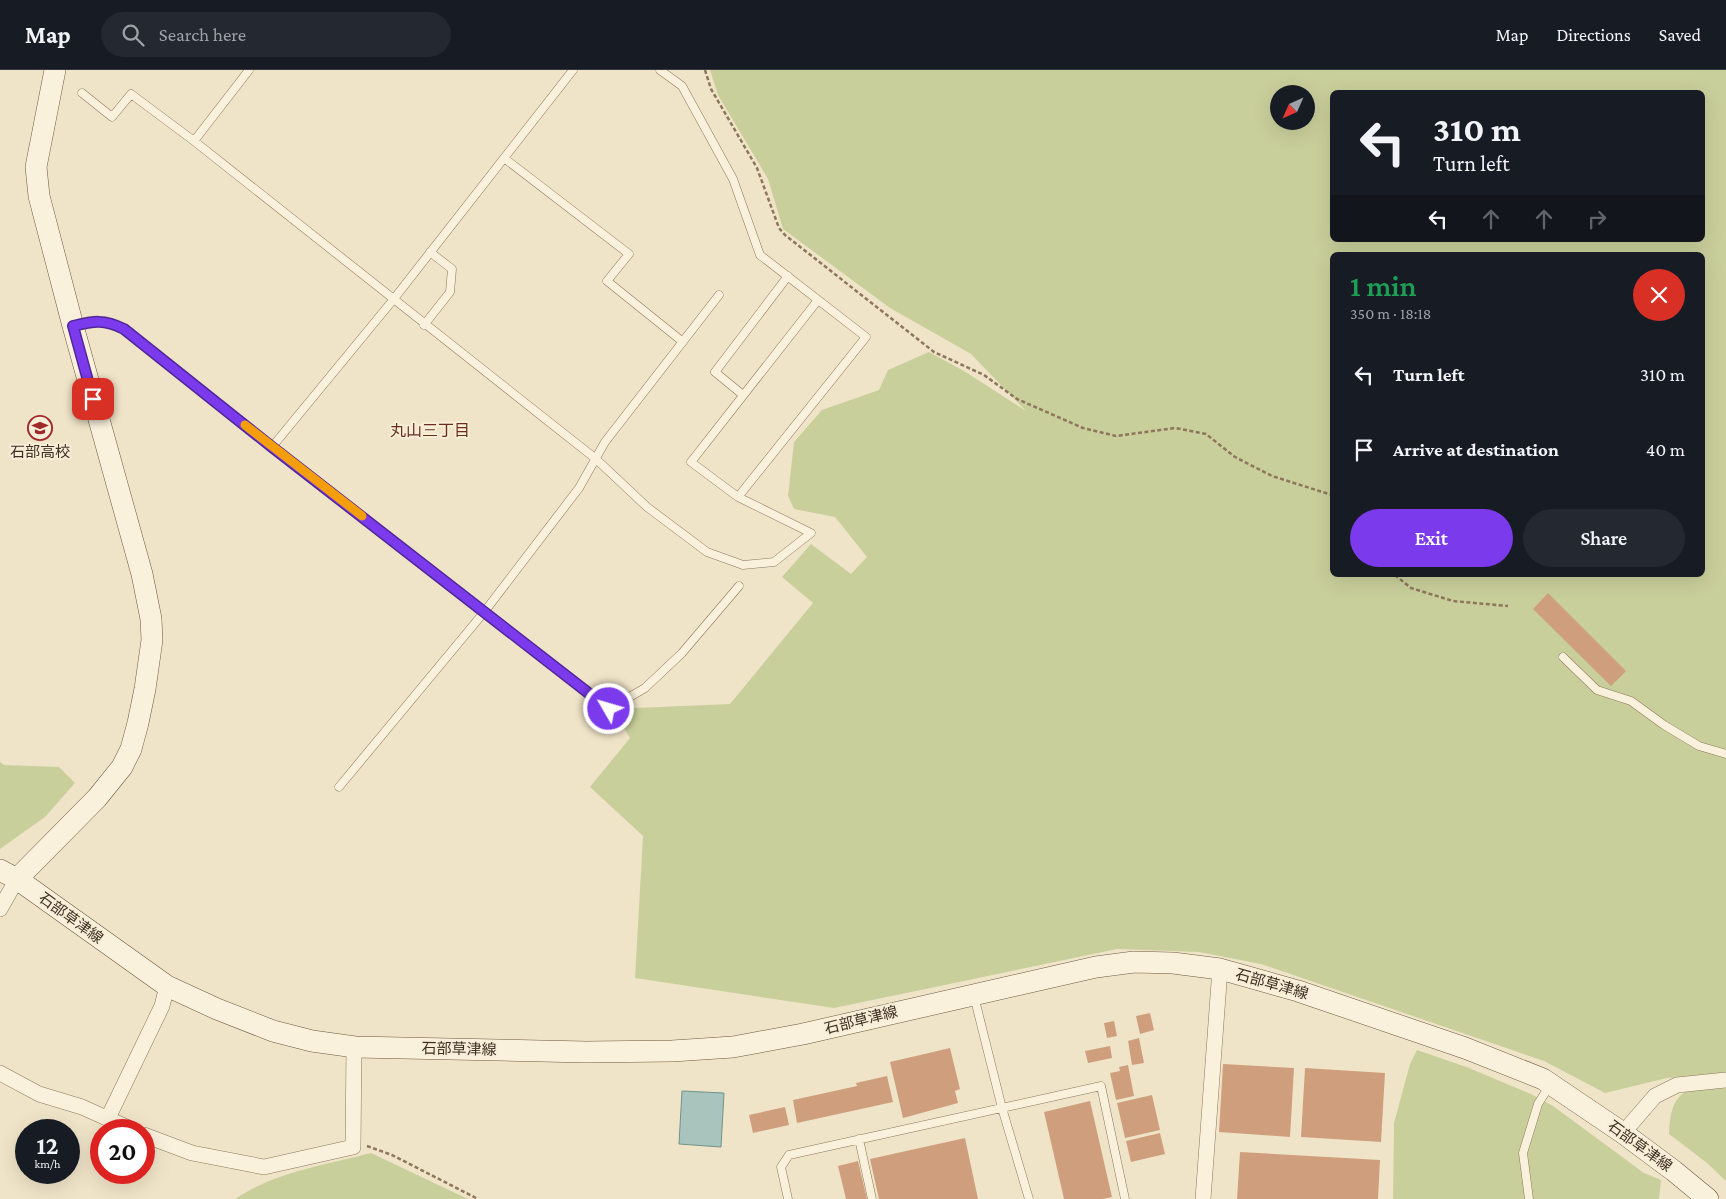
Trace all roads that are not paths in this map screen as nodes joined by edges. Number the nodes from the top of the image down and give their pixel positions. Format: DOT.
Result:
graph roads {
  1 [pos="55,70"];
  2 [pos="250,70"];
  3 [pos="574,70"];
  4 [pos="660,70"];
  5 [pos="82,93"];
  6 [pos="194,142"];
  7 [pos="504,158"];
  8 [pos="430,252"];
  9 [pos="788,276"];
  10 [pos="719,295"];
  11 [pos="393,300"];
  12 [pos="818,300"];
  13 [pos="424,325"];
  14 [pos="73,326"];
  15 [pos="683,342"];
  16 [pos="743,395"];
  17 [pos="272,447"];
  18 [pos="596,459"];
  19 [pos="738,497"];
  20 [pos="739,586"];
  21 [pos="485,611"];
  22 [pos="1563,657"];
  23 [pos="1726,754"];
  24 [pos="339,787"];
  25 [pos="9,874"];
  26 [pos="0,909"];
  27 [pos="1220,969"];
  28 [pos="167,986"];
  29 [pos="974,994"];
  30 [pos="354,1047"];
  31 [pos="0,1074"];
  32 [pos="1726,1080"];
  33 [pos="1550,1084"];
  34 [pos="1002,1108"];
  35 [pos="108,1118"];
  36 [pos="1623,1133"];
  37 [pos="155,1139"];
  38 [pos="859,1139"];
  39 [pos="788,1199"];
  40 [pos="872,1199"];
  41 [pos="1029,1199"];
  42 [pos="1125,1199"];
  43 [pos="1202,1199"];
  44 [pos="1529,1199"];
  45 [pos="1708,1199"];
  1 -- 14 [label="main road"];
  2 -- 6 [label="lane"];
  3 -- 7 [label="lane"];
  4 -- 9 [label="lane"];
  5 -- 6 [label="lane"];
  6 -- 11 [label="lane"];
  7 -- 8 [label="lane"];
  7 -- 15 [label="lane"];
  8 -- 11 [label="lane"];
  8 -- 13 [label="lane"];
  9 -- 12 [label="lane"];
  9 -- 16 [label="lane"];
  10 -- 15 [label="lane"];
  11 -- 13 [label="lane"];
  11 -- 17 [label="lane"];
  12 -- 16 [label="lane"];
  12 -- 19 [label="lane"];
  13 -- 18 [label="lane"];
  14 -- 17 [label="lane"];
  14 -- 25 [label="main road"];
  15 -- 18 [label="lane"];
  16 -- 19 [label="lane"];
  17 -- 21 [label="lane"];
  18 -- 19 [label="lane"];
  18 -- 21 [label="lane"];
  20 -- 21 [label="lane"];
  21 -- 24 [label="lane"];
  22 -- 23 [label="lane"];
  25 -- 26 [label="street"];
  25 -- 28 [label="main road, 石部草津線"];
  27 -- 29 [label="main road, 石部草津線"];
  27 -- 33 [label="main road, 石部草津線"];
  27 -- 43 [label="street"];
  28 -- 30 [label="main road, 石部草津線"];
  28 -- 35 [label="street"];
  29 -- 30 [label="main road, 石部草津線"];
  29 -- 34 [label="lane"];
  30 -- 37 [label="street"];
  31 -- 35 [label="street"];
  32 -- 36 [label="street"];
  33 -- 36 [label="main road, 石部草津線"];
  33 -- 44 [label="lane"];
  34 -- 38 [label="lane"];
  34 -- 41 [label="lane"];
  34 -- 42 [label="lane"];
  36 -- 45 [label="main road, 石部草津線"];
  38 -- 39 [label="lane"];
  38 -- 40 [label="lane"];
}
